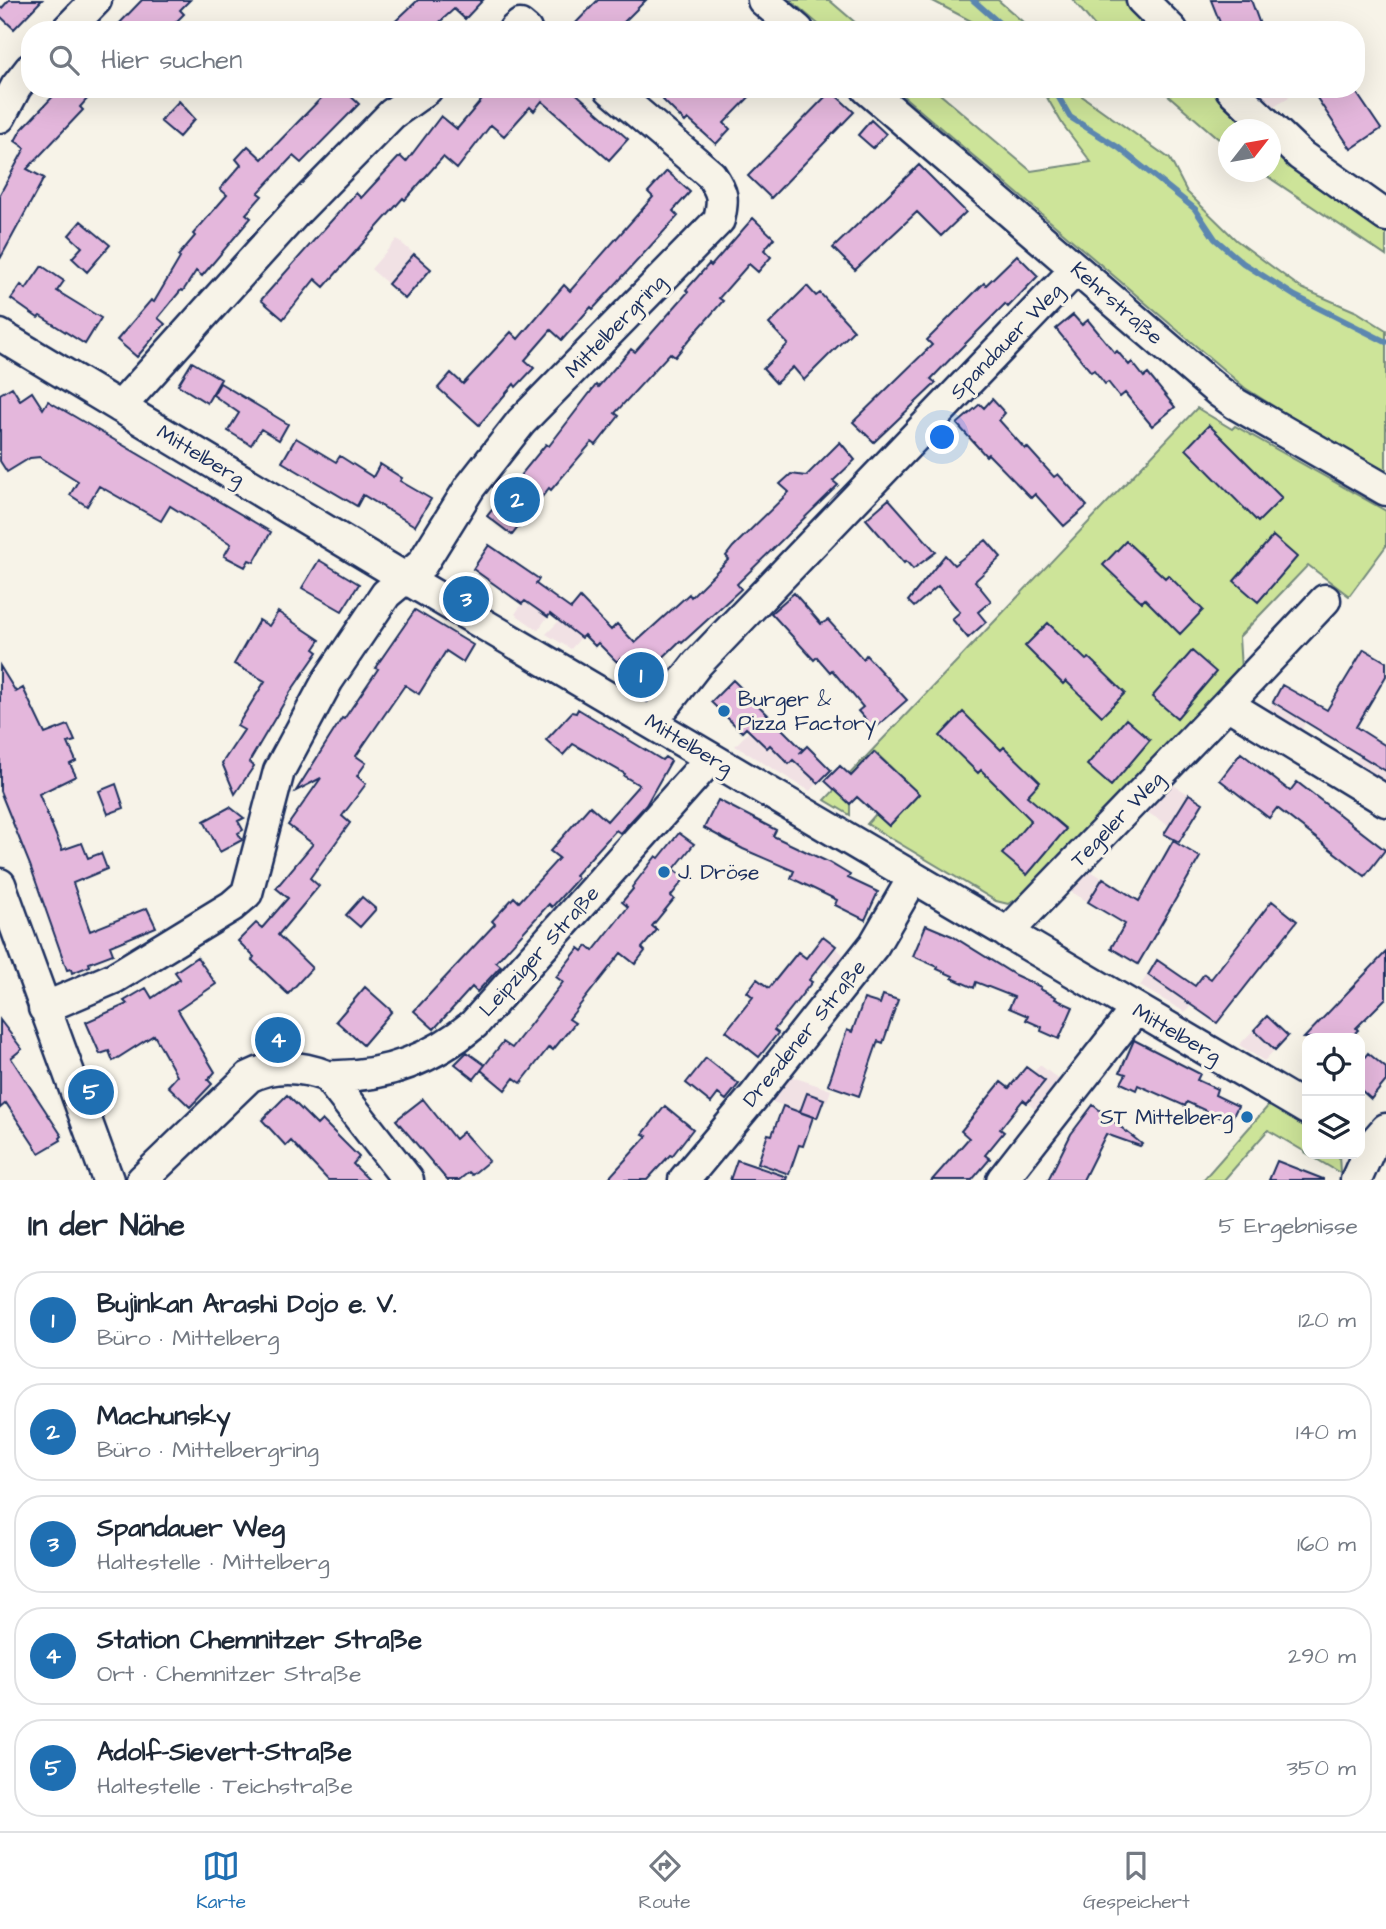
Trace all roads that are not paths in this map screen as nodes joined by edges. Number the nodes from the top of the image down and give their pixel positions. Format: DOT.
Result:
graph roads {
  1 [pos="96,0"];
  2 [pos="763,0"];
  3 [pos="1142,0"];
  4 [pos="76,21"];
  5 [pos="788,21"];
  6 [pos="1163,21"];
  7 [pos="21,81"];
  8 [pos="414,98"];
  9 [pos="621,98"];
  10 [pos="877,98"];
  11 [pos="1240,98"];
  12 [pos="0,117"];
  13 [pos="1386,216"];
  14 [pos="1076,269"];
  15 [pos="0,335"];
  16 [pos="120,407"];
  17 [pos="1386,489"];
  18 [pos="405,578"];
  19 [pos="1325,600"];
  20 [pos="1227,705"];
  21 [pos="652,722"];
  22 [pos="711,758"];
  23 [pos="1386,801"];
  24 [pos="913,878"];
  25 [pos="0,884"];
  26 [pos="1007,933"];
  27 [pos="44,1009"];
  28 [pos="1136,1009"];
  29 [pos="327,1076"];
  30 [pos="1302,1106"];
  31 [pos="1376,1142"];
  32 [pos="108,1180"];
  33 [pos="142,1180"];
  34 [pos="408,1180"];
  35 [pos="684,1180"];
  36 [pos="1002,1180"];
  37 [pos="1356,1180"];
  1 -- 4 [label="street"];
  2 -- 5 [label="street"];
  3 -- 6 [label="street"];
  7 -- 12 [label="street"];
  8 -- 16 [label="street"];
  9 -- 18 [label="street, Mittelbergring"];
  10 -- 14 [label="street, Kehrstraße"];
  11 -- 13 [label="street"];
  14 -- 17 [label="street, Kehrstraße"];
  14 -- 21 [label="street, Spandauer Weg"];
  15 -- 16 [label="street, Mittelberg"];
  16 -- 18 [label="street, Mittelberg"];
  18 -- 21 [label="street, Mittelberg"];
  18 -- 27 [label="street, Mittelbergring"];
  19 -- 20 [label="street, Tegeler Weg"];
  20 -- 23 [label="street"];
  20 -- 26 [label="street, Tegeler Weg"];
  21 -- 22 [label="street, Mittelberg"];
  22 -- 24 [label="street, Mittelberg"];
  22 -- 29 [label="street, Leipziger Straße"];
  24 -- 26 [label="street, Mittelberg"];
  24 -- 35 [label="street, Dresdener Straße"];
  25 -- 27 [label="street"];
  26 -- 28 [label="street, Mittelberg"];
  27 -- 32 [label="street"];
  28 -- 30 [label="street, Mittelberg"];
  28 -- 36 [label="street"];
  29 -- 33 [label="street, Leipziger Straße"];
  29 -- 34 [label="street"];
  31 -- 37 [label="street"];
}
